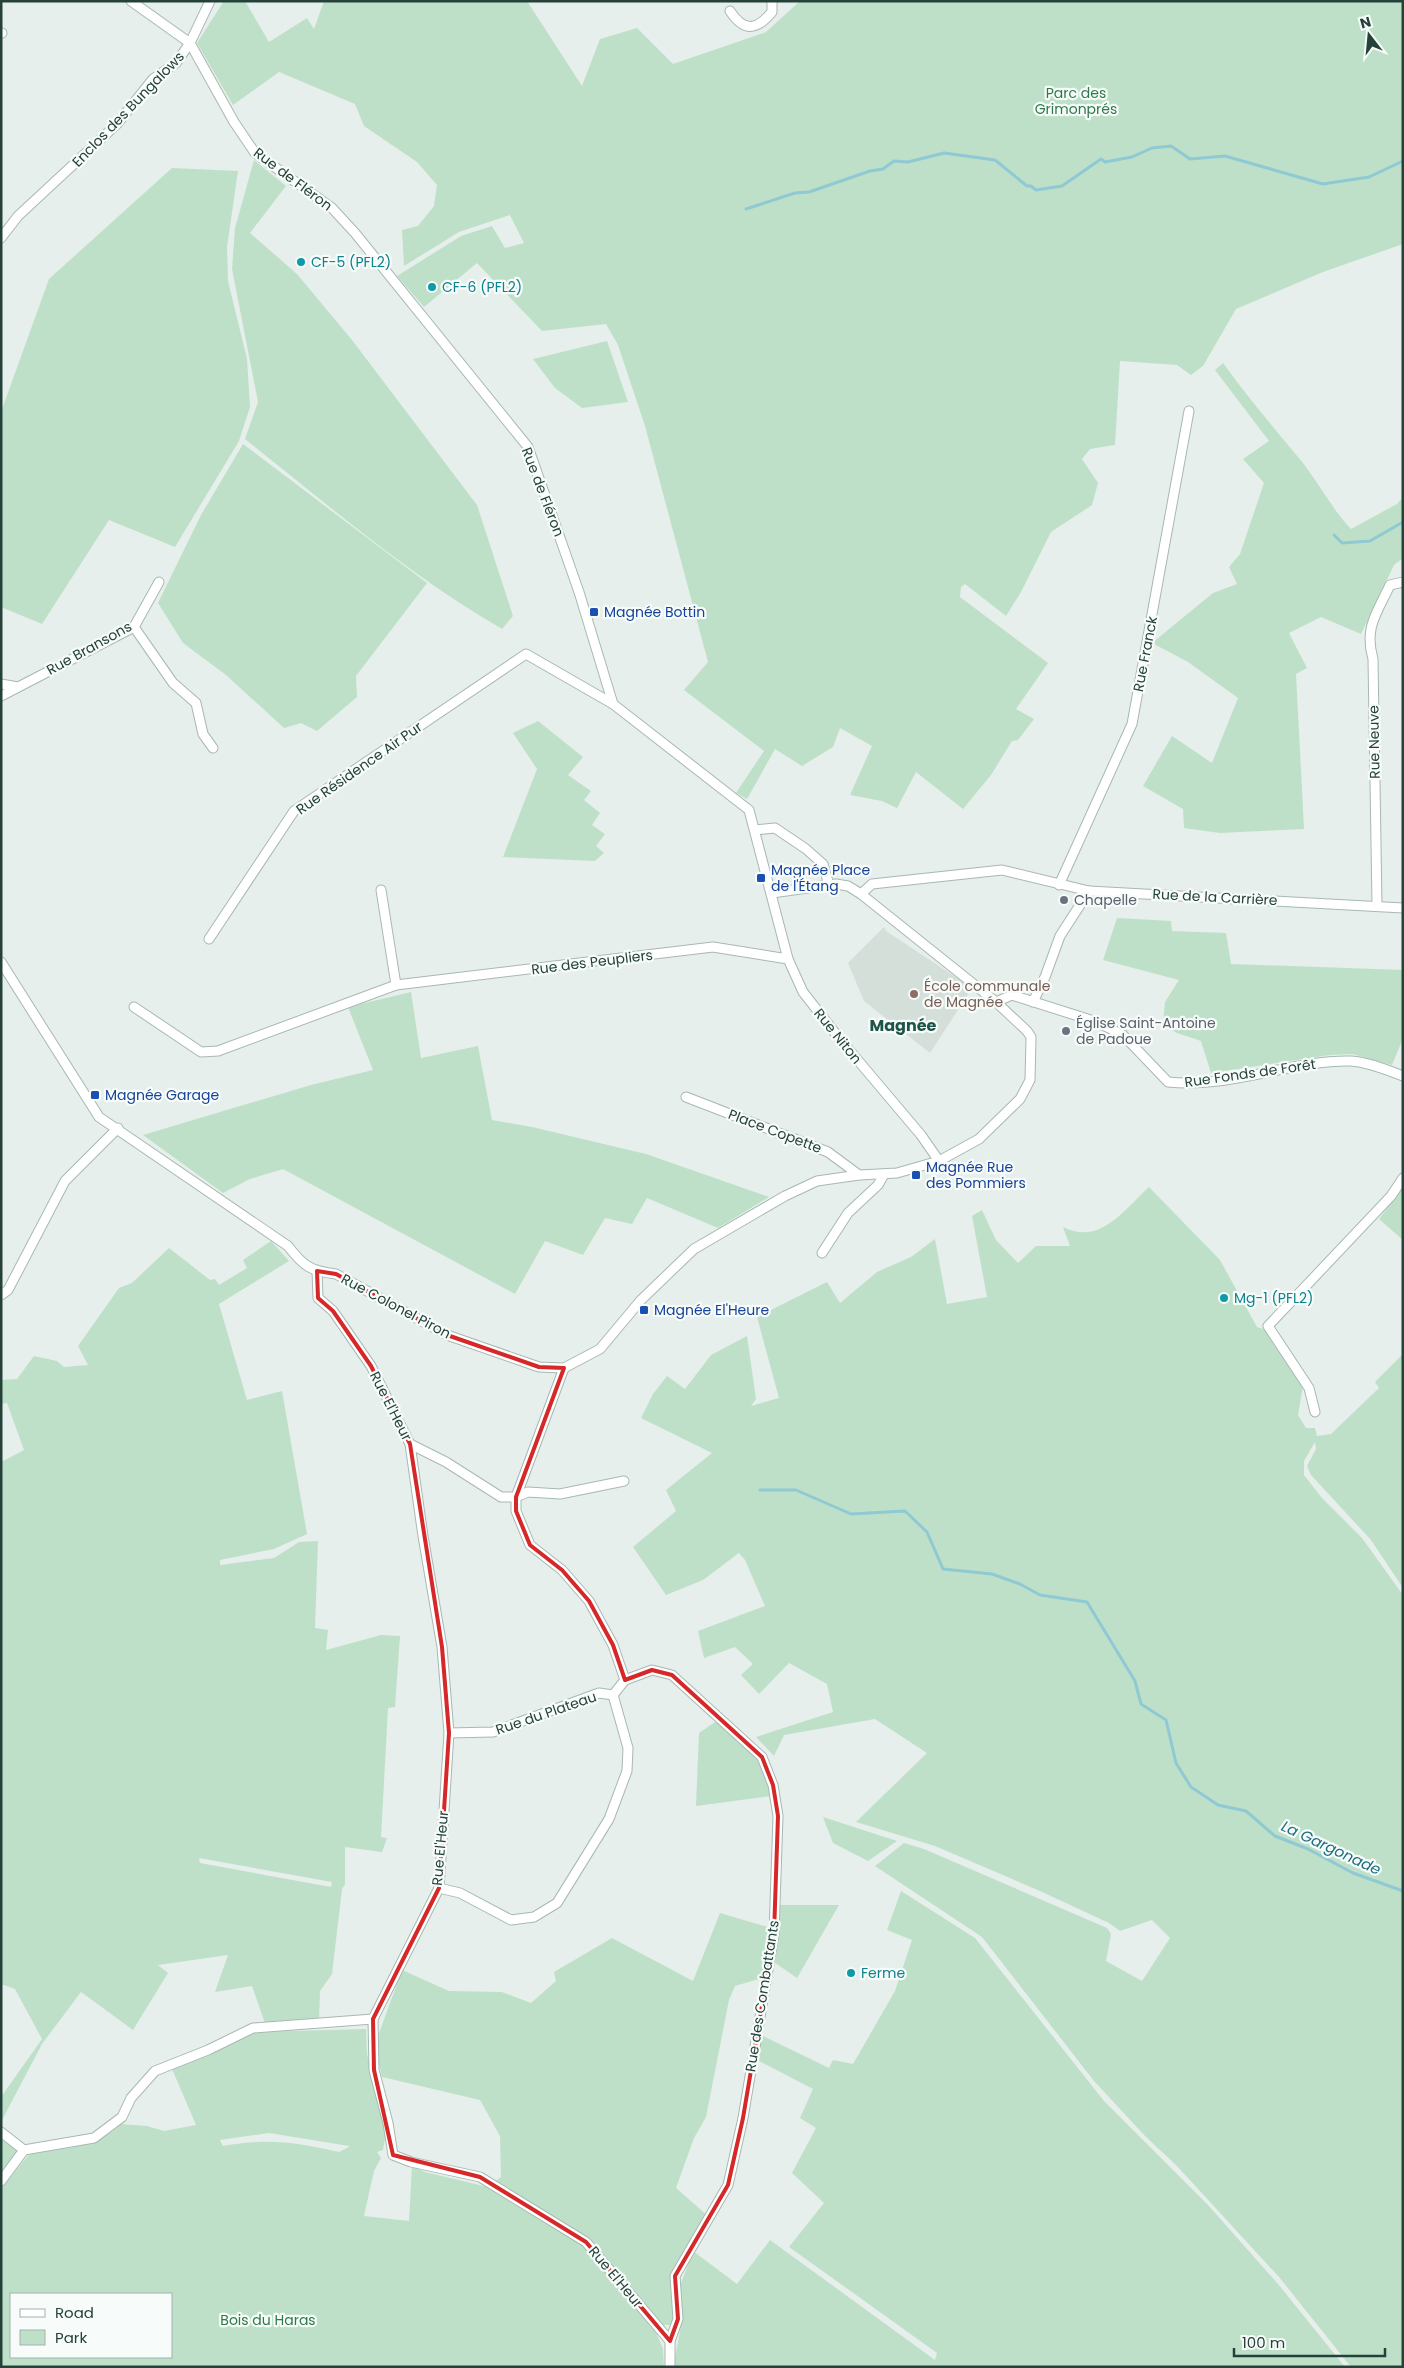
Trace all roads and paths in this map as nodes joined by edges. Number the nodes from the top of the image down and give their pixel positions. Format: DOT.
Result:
graph roads {
  1 [pos="131,1"];
  2 [pos="210,1"];
  3 [pos="773,2"];
  4 [pos="730,11"];
  5 [pos="190,43"];
  6 [pos="1,238"];
  7 [pos="1189,411"];
  8 [pos="159,582"];
  9 [pos="1403,582"];
  10 [pos="134,627"];
  11 [pos="1,684"];
  12 [pos="18,687"];
  13 [pos="1,696"];
  14 [pos="613,704"];
  15 [pos="213,748"];
  16 [pos="755,830"];
  17 [pos="829,884"];
  18 [pos="1059,885"];
  19 [pos="381,890"];
  20 [pos="1089,891"];
  21 [pos="772,894"];
  22 [pos="861,894"];
  23 [pos="1377,905"];
  24 [pos="1403,908"];
  25 [pos="209,940"];
  26 [pos="788,959"];
  27 [pos="1,962"];
  28 [pos="396,985"];
  29 [pos="996,1002"];
  30 [pos="1032,1002"];
  31 [pos="134,1008"];
  32 [pos="1403,1076"];
  33 [pos="686,1097"];
  34 [pos="118,1128"];
  35 [pos="940,1160"];
  36 [pos="884,1174"];
  37 [pos="859,1175"];
  38 [pos="1403,1178"];
  39 [pos="822,1252"];
  40 [pos="317,1272"];
  41 [pos="1,1295"];
  42 [pos="564,1368"];
  43 [pos="1315,1412"];
  44 [pos="410,1444"];
  45 [pos="624,1481"];
  46 [pos="516,1496"];
  47 [pos="625,1680"];
  48 [pos="612,1695"];
  49 [pos="449,1733"];
  50 [pos="439,1888"];
  51 [pos="373,2019"];
  52 [pos="1,2132"];
  53 [pos="24,2150"];
  54 [pos="1,2181"];
  55 [pos="670,2341"];
  56 [pos="670,2367"];
  1 -- 5 [label="street"];
  2 -- 5 [label="street, Enclos des Bungalows"];
  3 -- 4 [label="street"];
  5 -- 6 [label="street, Enclos des Bungalows"];
  5 -- 14 [label="street, Rue de Fléron"];
  7 -- 18 [label="street, Rue Franck"];
  8 -- 10 [label="street, Rue Bransons"];
  9 -- 23 [label="street, Rue Neuve"];
  10 -- 12 [label="street, Rue Bransons"];
  10 -- 15 [label="street"];
  11 -- 12 [label="street"];
  12 -- 13 [label="street, Rue Bransons"];
  14 -- 16 [label="street"];
  14 -- 25 [label="street, Rue Résidence Air Pur"];
  16 -- 17 [label="street"];
  16 -- 21 [label="street, Rue Niton"];
  17 -- 21 [label="street"];
  17 -- 22 [label="street"];
  18 -- 20 [label="street, Rue de la Carrière"];
  18 -- 22 [label="street, Rue de la Carrière"];
  19 -- 28 [label="street"];
  20 -- 23 [label="street, Rue de la Carrière"];
  20 -- 30 [label="street"];
  21 -- 26 [label="street, Rue Niton"];
  22 -- 29 [label="street"];
  23 -- 24 [label="street, Rue de la Carrière"];
  26 -- 28 [label="street, Rue des Peupliers"];
  26 -- 35 [label="street, Rue Niton"];
  27 -- 34 [label="street, Rue Colonel Piron"];
  28 -- 31 [label="street, Rue des Peupliers"];
  29 -- 30 [label="street, Rue Fonds de Forêt"];
  29 -- 35 [label="street"];
  30 -- 32 [label="street, Rue Fonds de Forêt"];
  33 -- 37 [label="street, Place Copette"];
  34 -- 40 [label="street, Rue Colonel Piron"];
  34 -- 41 [label="street"];
  35 -- 36 [label="street"];
  36 -- 37 [label="street"];
  36 -- 39 [label="street"];
  37 -- 42 [label="street"];
  38 -- 43 [label="street"];
  40 -- 42 [label="street, Rue Colonel Piron"];
  40 -- 44 [label="street, Rue El'Heur"];
  42 -- 46 [label="street"];
  44 -- 46 [label="street"];
  44 -- 49 [label="street, Rue El'Heur"];
  45 -- 46 [label="street"];
  46 -- 47 [label="street"];
  47 -- 48 [label="street"];
  47 -- 55 [label="street, Rue des Combattants"];
  48 -- 49 [label="street, Rue du Plateau"];
  48 -- 50 [label="street"];
  49 -- 50 [label="street, Rue El'Heur"];
  50 -- 51 [label="street, Rue El'Heur"];
  51 -- 53 [label="street"];
  51 -- 55 [label="street, Rue El'Heur"];
  52 -- 53 [label="street"];
  53 -- 54 [label="street"];
  55 -- 56 [label="street, Rue des Combattants"];
}
